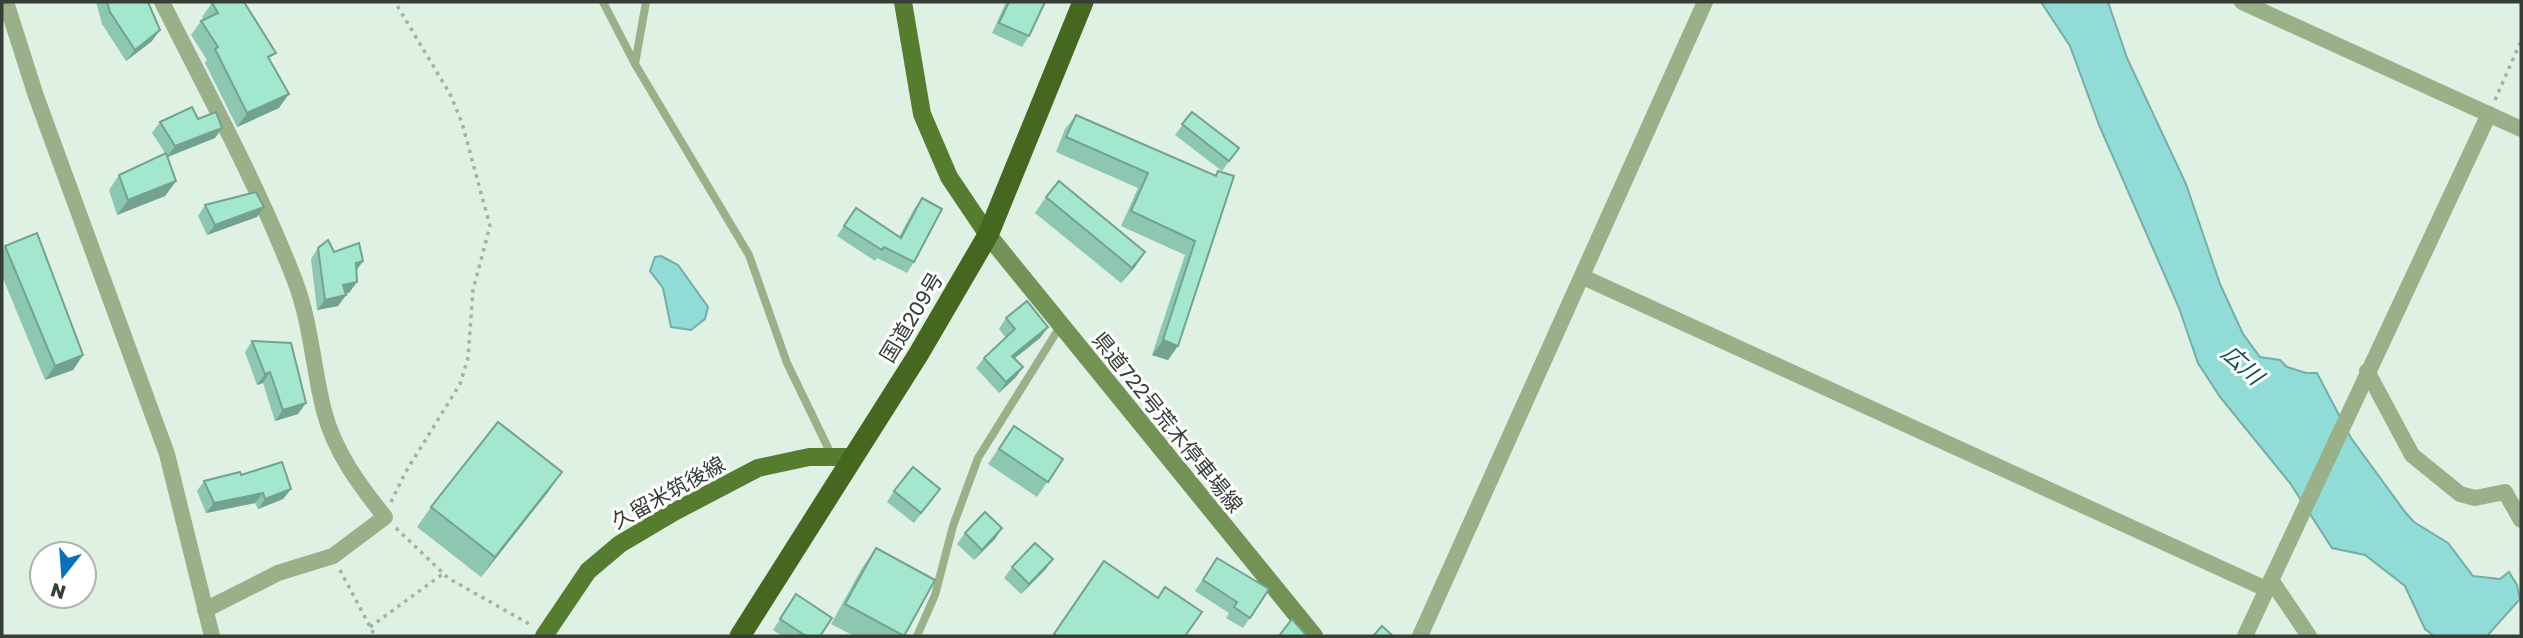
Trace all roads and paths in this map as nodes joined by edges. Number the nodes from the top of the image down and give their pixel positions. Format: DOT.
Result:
graph roads {
  1 [pos="6,2"];
  2 [pos="162,2"];
  3 [pos="395,2"];
  4 [pos="603,2"];
  5 [pos="646,2"];
  6 [pos="903,2"];
  7 [pos="1083,2"];
  8 [pos="1705,2"];
  9 [pos="2242,2"];
  10 [pos="2521,41"];
  11 [pos="635,64"];
  12 [pos="2488,114"];
  13 [pos="2521,129"];
  14 [pos="988,235"];
  15 [pos="1583,277"];
  16 [pos="1060,325"];
  17 [pos="2367,371"];
  18 [pos="831,454"];
  19 [pos="853,457"];
  20 [pos="385,517"];
  21 [pos="2521,520"];
  22 [pos="333,556"];
  23 [pos="444,573"];
  24 [pos="2270,581"];
  25 [pos="205,610"];
  26 [pos="370,627"];
  27 [pos="545,635"];
  28 [pos="212,636"];
  29 [pos="375,636"];
  30 [pos="740,636"];
  31 [pos="917,636"];
  32 [pos="1314,636"];
  33 [pos="1420,636"];
  34 [pos="2245,636"];
  35 [pos="2309,636"];
  1 -- 25 [label="street"];
  2 -- 20 [label="street"];
  3 -- 20 [label="path"];
  4 -- 11 [label="lane"];
  5 -- 11 [label="lane"];
  6 -- 14 [label="main road"];
  7 -- 14 [label="highway, 国道209号"];
  8 -- 15 [label="street"];
  9 -- 12 [label="street"];
  10 -- 12 [label="path"];
  11 -- 18 [label="lane"];
  12 -- 13 [label="street"];
  12 -- 17 [label="street"];
  14 -- 16 [label="main road, 県道722号荒木停車場線"];
  14 -- 19 [label="highway, 国道209号"];
  15 -- 24 [label="street"];
  15 -- 33 [label="street"];
  16 -- 31 [label="lane"];
  16 -- 32 [label="main road, 県道722号荒木停車場線"];
  17 -- 21 [label="street"];
  17 -- 24 [label="street"];
  18 -- 19 [label="main road, 久留米筑後線"];
  18 -- 27 [label="main road, 久留米筑後線"];
  19 -- 30 [label="highway, 国道209号"];
  20 -- 22 [label="street"];
  20 -- 23 [label="path"];
  22 -- 25 [label="street"];
  22 -- 26 [label="path"];
  23 -- 26 [label="path"];
  23 -- 27 [label="path"];
  24 -- 34 [label="street"];
  24 -- 35 [label="street"];
  25 -- 28 [label="street"];
  26 -- 29 [label="path"];
}
